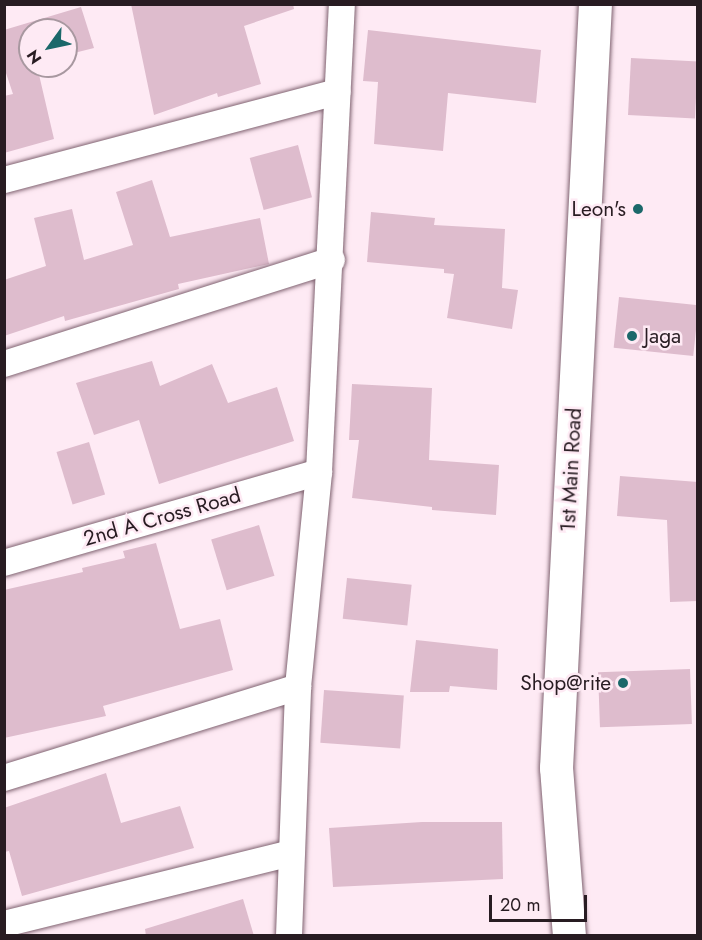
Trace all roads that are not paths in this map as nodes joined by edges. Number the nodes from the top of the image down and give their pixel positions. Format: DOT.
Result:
graph roads {
  1 [pos="342,4"];
  2 [pos="595,4"];
  3 [pos="338,92"];
  4 [pos="4,180"];
  5 [pos="332,260"];
  6 [pos="4,364"];
  7 [pos="319,472"];
  8 [pos="4,563"];
  9 [pos="298,687"];
  10 [pos="4,778"];
  11 [pos="291,854"];
  12 [pos="4,924"];
  13 [pos="289,936"];
  14 [pos="569,936"];
  1 -- 3 [label="street"];
  2 -- 14 [label="main road, 1st Main Road"];
  3 -- 4 [label="street"];
  3 -- 5 [label="street"];
  5 -- 6 [label="street"];
  5 -- 7 [label="street"];
  7 -- 8 [label="street, 2nd A Cross Road"];
  7 -- 9 [label="street"];
  9 -- 10 [label="street"];
  9 -- 11 [label="street"];
  11 -- 12 [label="street"];
  11 -- 13 [label="street"];
}
